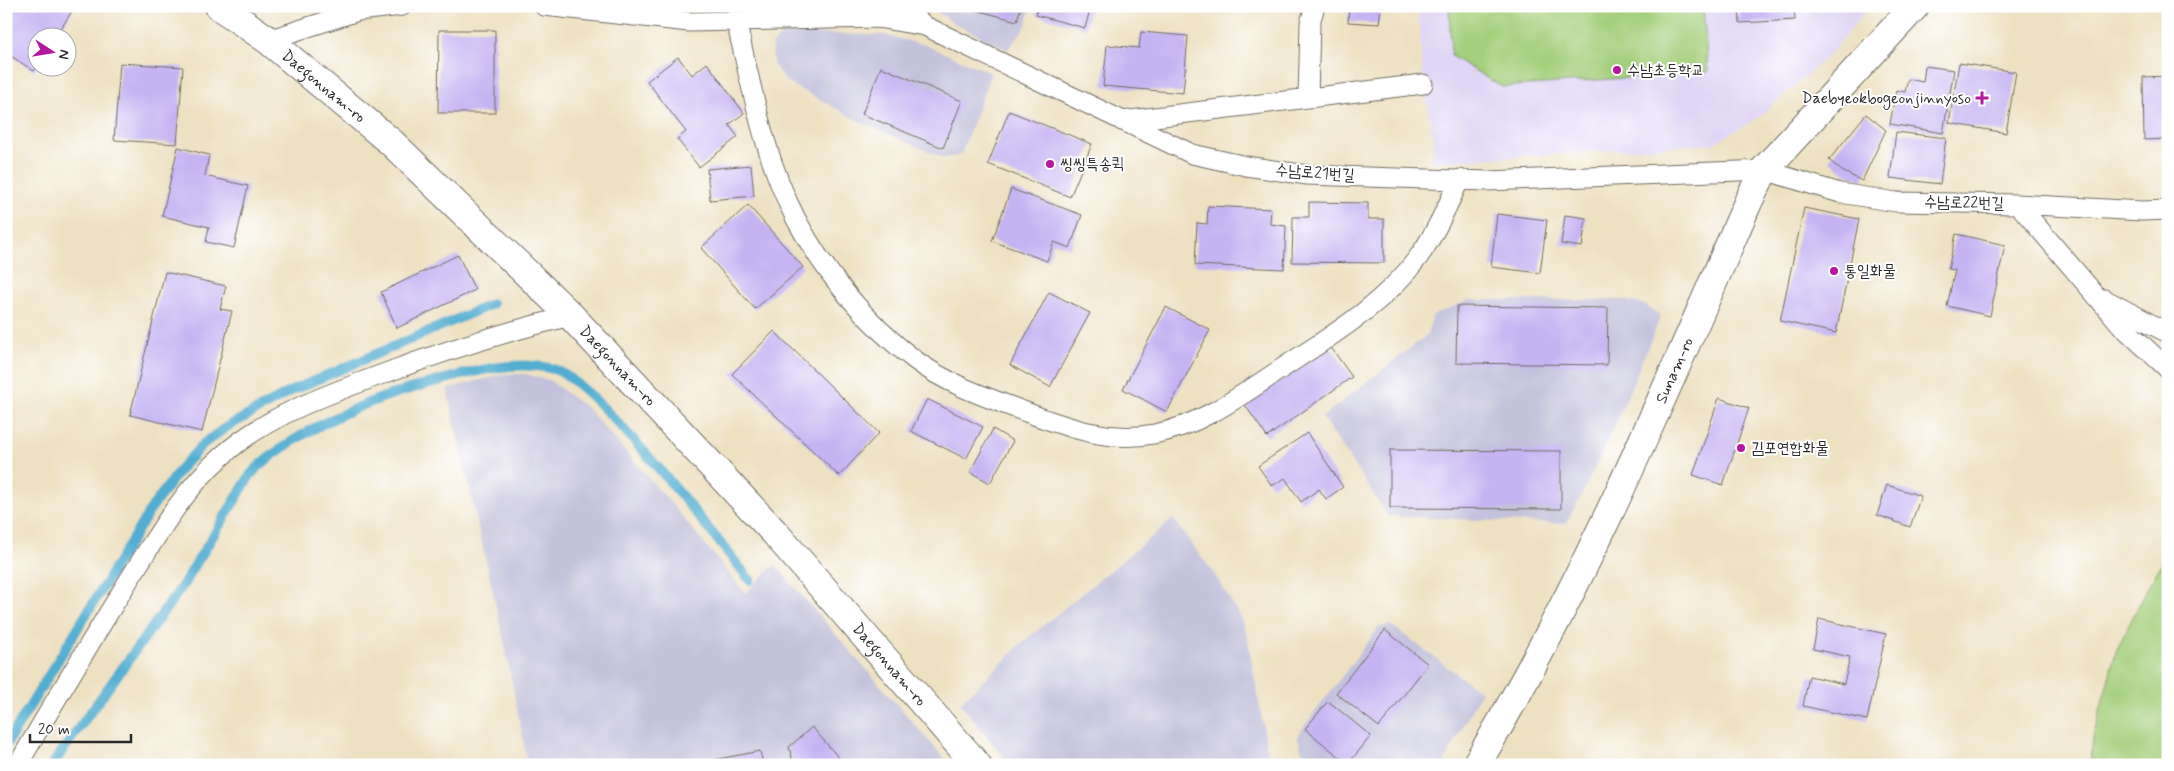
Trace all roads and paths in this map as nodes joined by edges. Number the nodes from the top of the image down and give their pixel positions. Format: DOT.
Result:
graph roads {
  1 [pos="219,6"];
  2 [pos="402,6"];
  3 [pos="544,6"];
  4 [pos="903,6"];
  5 [pos="1314,6"];
  6 [pos="1915,6"];
  7 [pos="736,21"];
  8 [pos="924,26"];
  9 [pos="268,40"];
  10 [pos="1423,84"];
  11 [pos="1308,98"];
  12 [pos="1121,121"];
  13 [pos="1764,170"];
  14 [pos="1460,179"];
  15 [pos="2018,204"];
  16 [pos="2168,210"];
  17 [pos="2096,295"];
  18 [pos="571,316"];
  19 [pos="2168,332"];
  20 [pos="2168,369"];
  21 [pos="18,765"];
  22 [pos="977,765"];
  23 [pos="1476,765"];
  1 -- 9 [label="street, Daegonnam-ro"];
  2 -- 9 [label="lane"];
  3 -- 7 [label="lane"];
  4 -- 8 [label="lane, 수남로21번길"];
  5 -- 11 [label="lane"];
  6 -- 13 [label="street, Sunam-ro"];
  7 -- 8 [label="lane"];
  7 -- 14 [label="lane"];
  8 -- 12 [label="lane, 수남로21번길"];
  9 -- 18 [label="street, Daegonnam-ro"];
  10 -- 11 [label="lane"];
  11 -- 12 [label="lane"];
  12 -- 14 [label="lane, 수남로21번길"];
  13 -- 14 [label="lane, 수남로21번길"];
  13 -- 15 [label="lane, 수남로22번길"];
  13 -- 23 [label="street, Sunam-ro"];
  15 -- 16 [label="lane, 수남로22번길"];
  15 -- 17 [label="lane"];
  17 -- 19 [label="lane"];
  17 -- 20 [label="lane"];
  18 -- 21 [label="lane"];
  18 -- 22 [label="street, Daegonnam-ro"];
}
